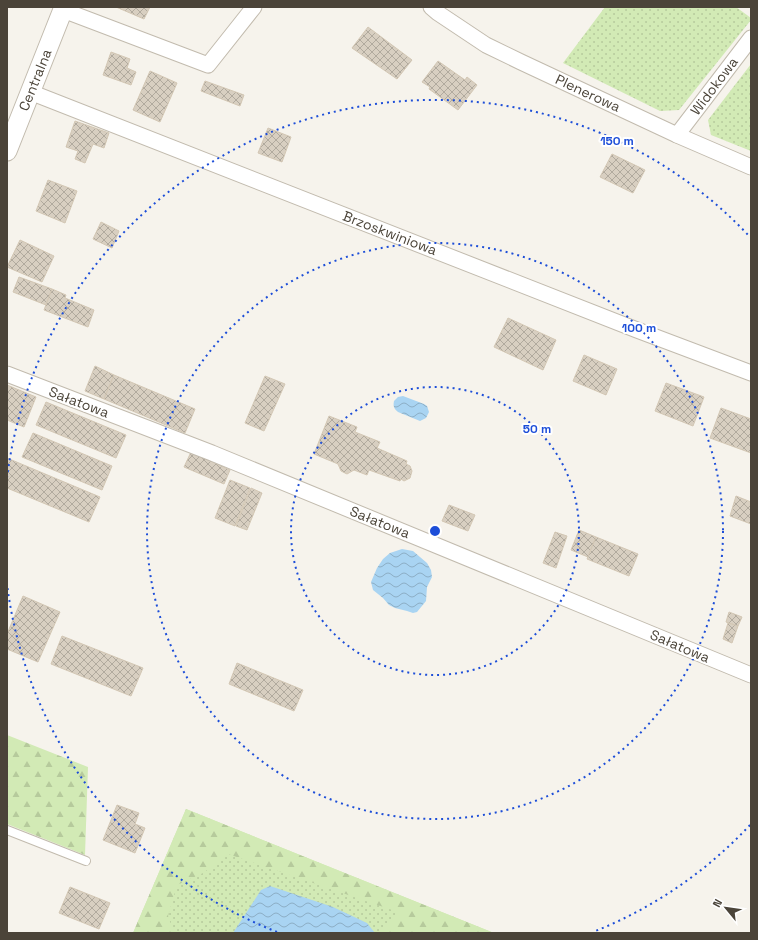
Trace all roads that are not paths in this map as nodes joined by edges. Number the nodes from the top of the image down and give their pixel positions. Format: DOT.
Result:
graph roads {
  1 [pos="254,7"];
  2 [pos="64,9"];
  3 [pos="437,9"];
  4 [pos="751,38"];
  5 [pos="30,92"];
  6 [pos="677,135"];
  7 [pos="7,151"];
  8 [pos="751,167"];
  9 [pos="751,373"];
  10 [pos="7,374"];
  11 [pos="751,675"];
  12 [pos="7,830"];
  13 [pos="86,861"];
  1 -- 2 [label="street"];
  2 -- 5 [label="street, Centralna"];
  3 -- 6 [label="street, Plenerowa"];
  4 -- 6 [label="street, Widokowa"];
  5 -- 7 [label="street, Centralna"];
  5 -- 9 [label="street, Brzoskwiniowa"];
  6 -- 8 [label="street, Plenerowa"];
  10 -- 11 [label="street, Sałatowa"];
  12 -- 13 [label="lane"];
}
